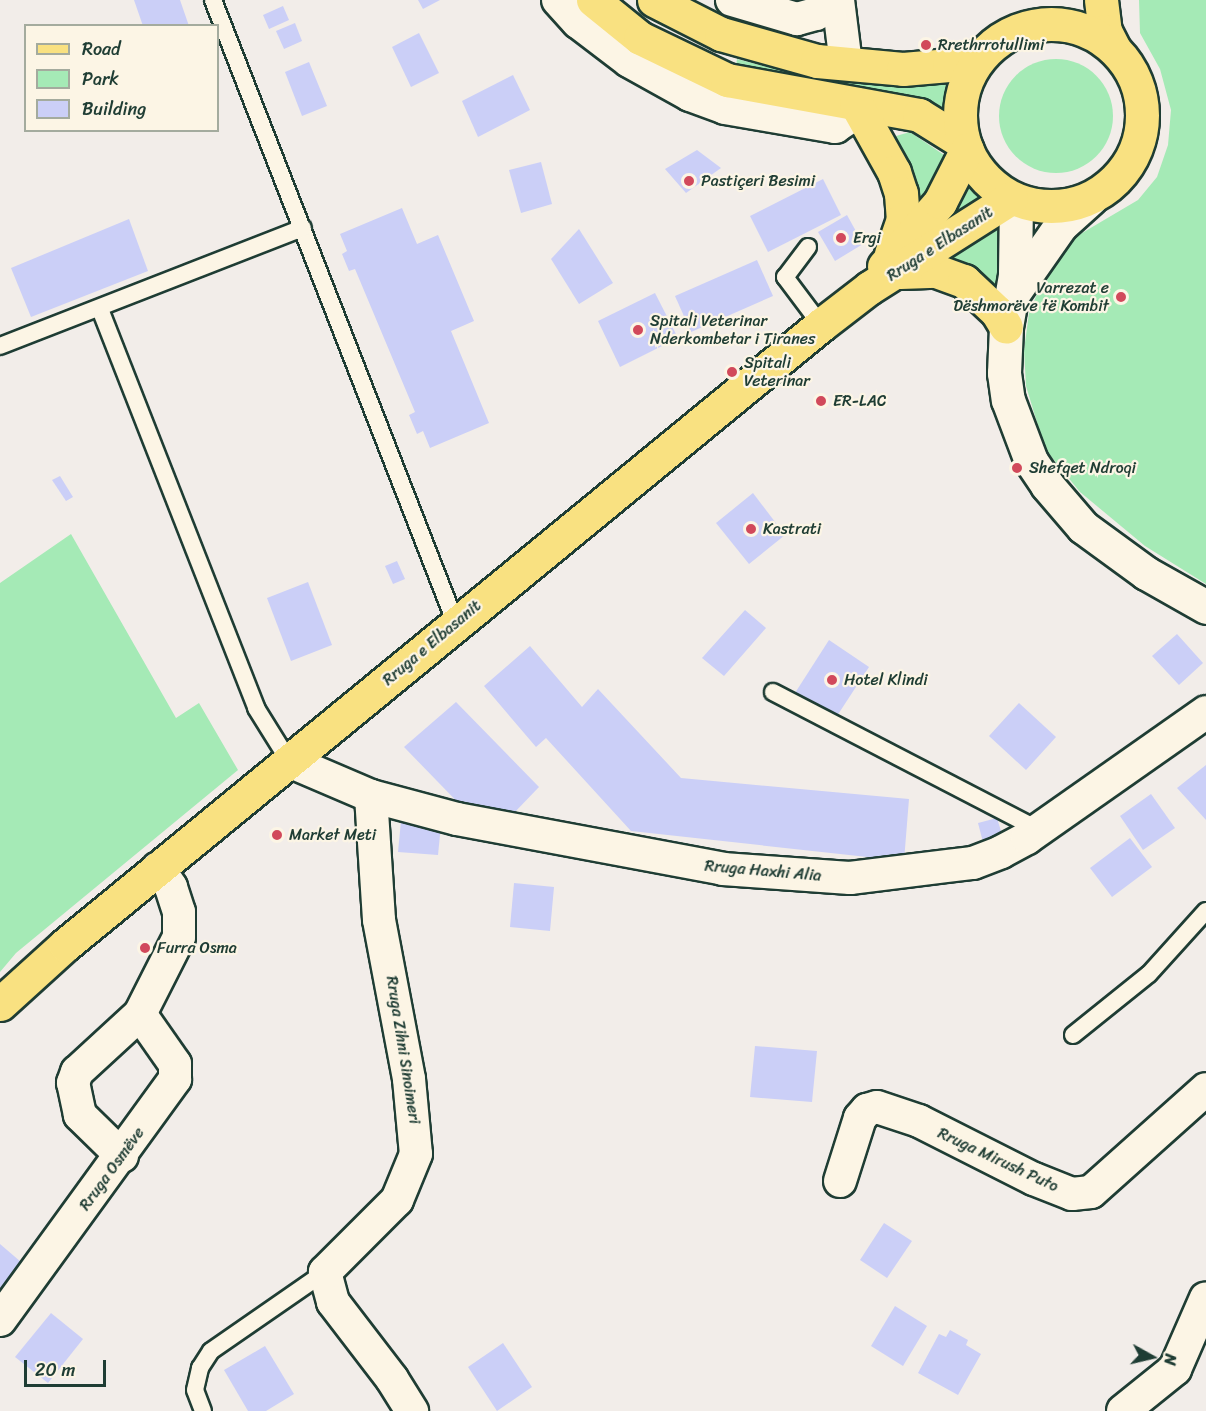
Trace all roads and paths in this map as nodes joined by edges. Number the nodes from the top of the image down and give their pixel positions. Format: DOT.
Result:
graph roads {
  1 [pos="213,0"];
  2 [pos="558,0"];
  3 [pos="593,0"];
  4 [pos="654,0"];
  5 [pos="688,0"];
  6 [pos="732,0"];
  7 [pos="833,0"];
  8 [pos="838,0"];
  9 [pos="1047,0"];
  10 [pos="1101,0"];
  11 [pos="1018,30"];
  12 [pos="721,34"];
  13 [pos="1114,49"];
  14 [pos="982,55"];
  15 [pos="846,64"];
  16 [pos="856,104"];
  17 [pos="965,146"];
  18 [pos="1091,198"];
  19 [pos="1014,199"];
  20 [pos="303,228"];
  21 [pos="808,247"];
  22 [pos="895,264"];
  23 [pos="1013,294"];
  24 [pos="100,309"];
  25 [pos="821,325"];
  26 [pos="1006,327"];
  27 [pos="0,346"];
  28 [pos="1206,608"];
  29 [pos="456,624"];
  30 [pos="773,692"];
  31 [pos="1206,712"];
  32 [pos="289,760"];
  33 [pos="371,796"];
  34 [pos="1037,829"];
  35 [pos="158,868"];
  36 [pos="1206,911"];
  37 [pos="0,1004"];
  38 [pos="140,1014"];
  39 [pos="1073,1035"];
  40 [pos="1206,1089"];
  41 [pos="122,1156"];
  42 [pos="840,1181"];
  43 [pos="325,1272"];
  44 [pos="1206,1298"];
  45 [pos="0,1320"];
  46 [pos="203,1411"];
  47 [pos="412,1411"];
  48 [pos="1123,1411"];
  1 -- 20 [label="lane"];
  2 -- 16 [label="street"];
  3 -- 16 [label="main road"];
  4 -- 12 [label="main road"];
  5 -- 12 [label="main road"];
  6 -- 7 [label="street"];
  8 -- 15 [label="street"];
  9 -- 11 [label="main road"];
  10 -- 13 [label="main road"];
  11 -- 13 [label="main road"];
  11 -- 14 [label="main road"];
  12 -- 15 [label="main road"];
  13 -- 18 [label="main road"];
  14 -- 15 [label="main road"];
  14 -- 17 [label="main road"];
  16 -- 17 [label="main road"];
  16 -- 22 [label="main road"];
  17 -- 19 [label="main road"];
  17 -- 22 [label="main road, Rruga e Elbasanit"];
  18 -- 19 [label="main road"];
  18 -- 23 [label="main road"];
  19 -- 22 [label="main road, Rruga e Elbasanit"];
  19 -- 23 [label="main road"];
  20 -- 24 [label="lane"];
  20 -- 29 [label="lane"];
  21 -- 25 [label="lane"];
  22 -- 25 [label="main road, Rruga e Elbasanit"];
  22 -- 26 [label="main road"];
  23 -- 26 [label="main road"];
  24 -- 27 [label="lane"];
  24 -- 32 [label="lane"];
  25 -- 29 [label="main road, Rruga e Elbasanit"];
  26 -- 28 [label="main road"];
  29 -- 32 [label="main road, Rruga e Elbasanit"];
  30 -- 34 [label="lane"];
  31 -- 34 [label="street, Rruga Haxhi Alia"];
  32 -- 33 [label="street, Rruga Haxhi Alia"];
  32 -- 35 [label="main road, Rruga e Elbasanit"];
  33 -- 34 [label="street, Rruga Haxhi Alia"];
  33 -- 43 [label="street, Rruga Zihni Sinoimeri"];
  35 -- 37 [label="main road, Rruga e Elbasanit"];
  35 -- 38 [label="street"];
  36 -- 39 [label="lane"];
  38 -- 41 [label="street, Rruga Osmëve"];
  38 -- 41 [label="street"];
  40 -- 42 [label="street, Rruga Mirush Puto"];
  41 -- 45 [label="street, Rruga Osmëve"];
  43 -- 46 [label="lane, Rruga Zihni Sinoimeri"];
  43 -- 47 [label="street"];
  44 -- 48 [label="street"];
}
